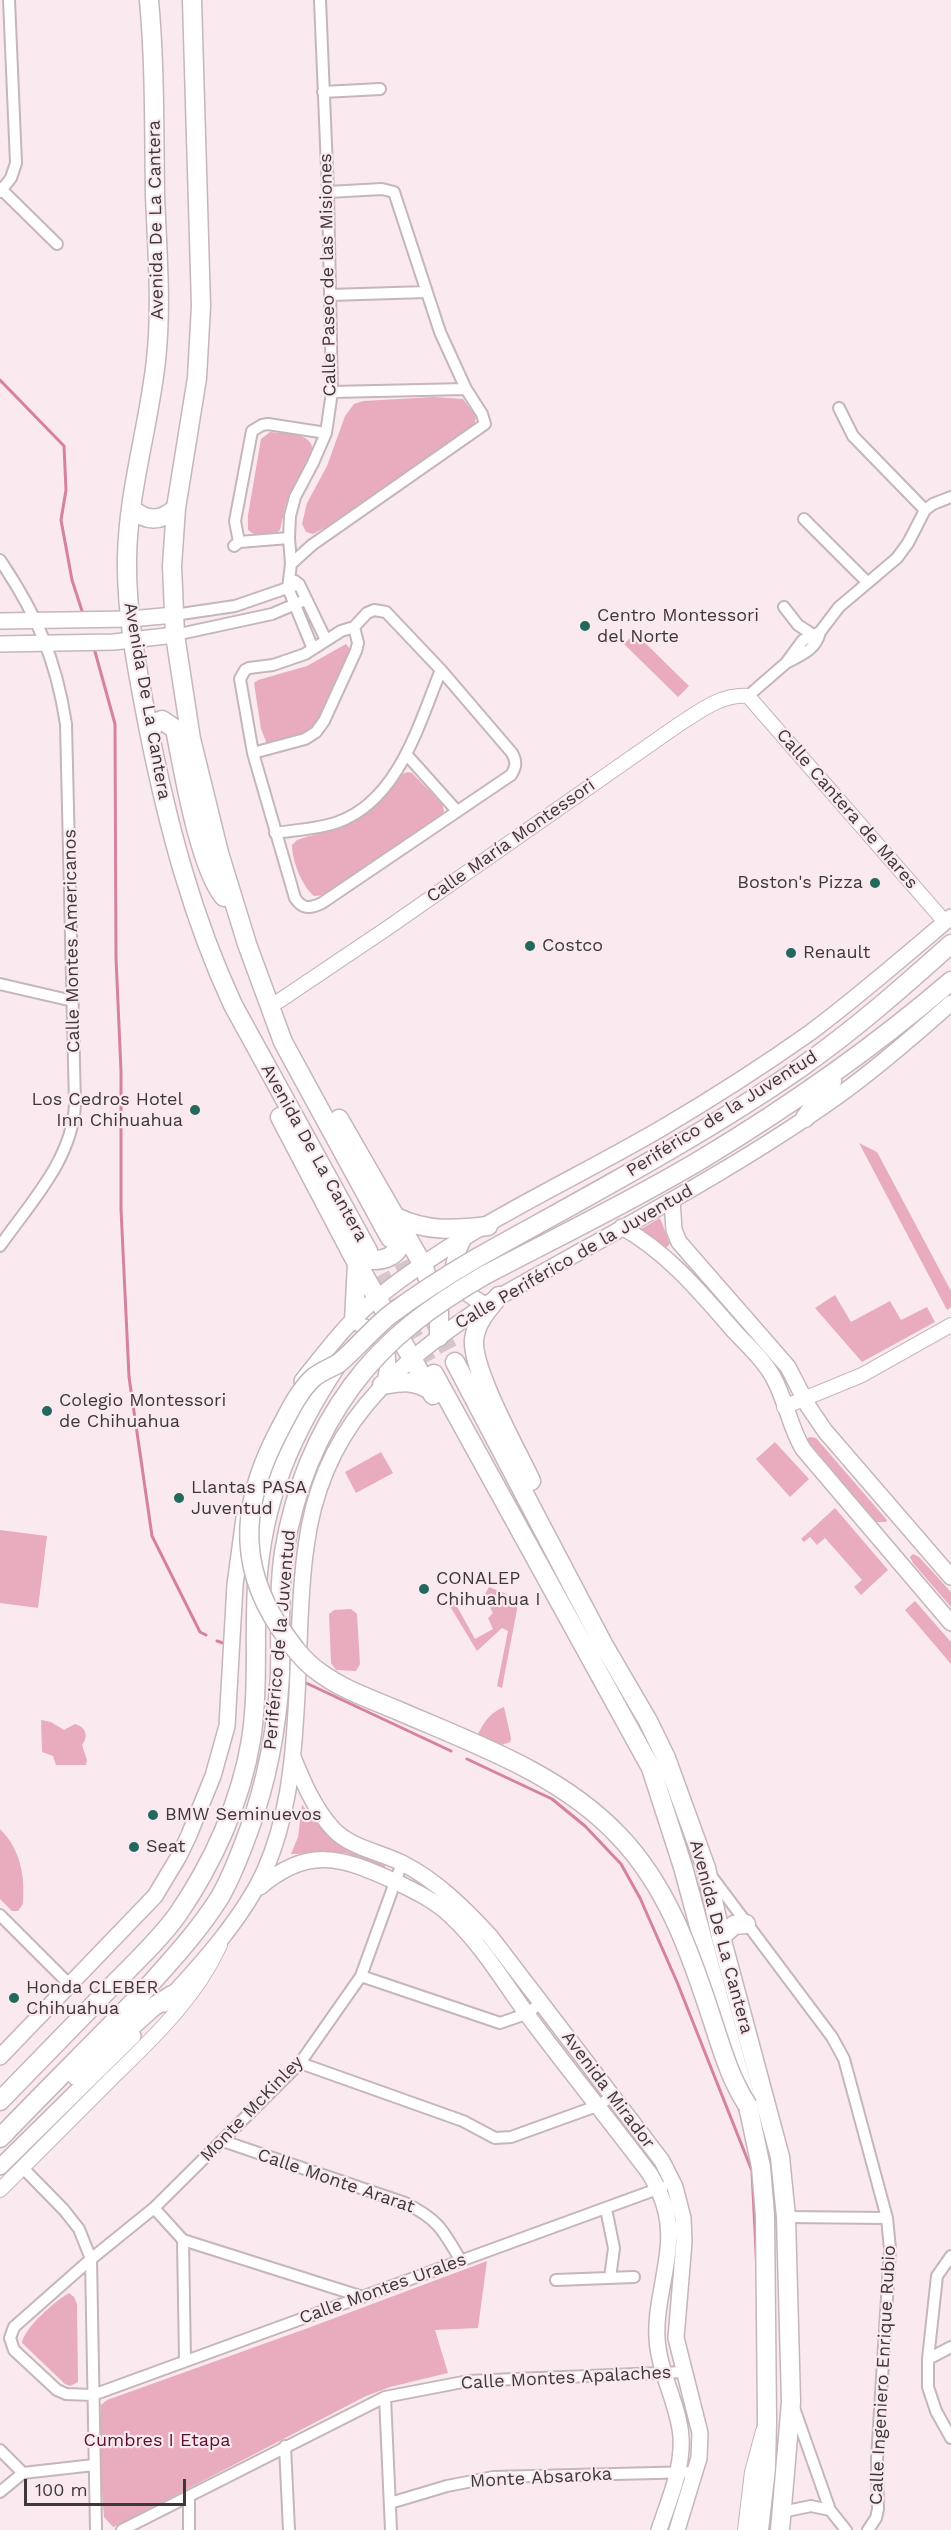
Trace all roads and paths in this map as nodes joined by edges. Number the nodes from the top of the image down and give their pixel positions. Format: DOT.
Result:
graph roads {
  1 [pos="9,0"];
  2 [pos="149,0"];
  3 [pos="192,0"];
  4 [pos="320,0"];
  5 [pos="380,89"];
  6 [pos="323,92"];
  7 [pos="1,190"];
  8 [pos="328,192"];
  9 [pos="57,244"];
  10 [pos="426,292"];
  11 [pos="330,295"];
  12 [pos="466,389"];
  13 [pos="332,392"];
  14 [pos="838,408"];
  15 [pos="326,434"];
  16 [pos="951,497"];
  17 [pos="131,508"];
  18 [pos="176,508"];
  19 [pos="925,510"];
  20 [pos="804,519"];
  21 [pos="289,538"];
  22 [pos="0,560"];
  23 [pos="291,564"];
  24 [pos="289,582"];
  25 [pos="867,582"];
  26 [pos="305,600"];
  27 [pos="246,603"];
  28 [pos="293,605"];
  29 [pos="784,607"];
  30 [pos="174,615"];
  31 [pos="130,619"];
  32 [pos="36,620"];
  33 [pos="249,620"];
  34 [pos="0,621"];
  35 [pos="354,627"];
  36 [pos="175,635"];
  37 [pos="817,635"];
  38 [pos="326,640"];
  39 [pos="133,641"];
  40 [pos="47,643"];
  41 [pos="0,644"];
  42 [pos="313,649"];
  43 [pos="441,670"];
  44 [pos="748,696"];
  45 [pos="150,733"];
  46 [pos="253,753"];
  47 [pos="406,754"];
  48 [pos="457,811"];
  49 [pos="275,833"];
  50 [pos="238,914"];
  51 [pos="948,919"];
  52 [pos="951,944"];
  53 [pos="257,970"];
  54 [pos="951,981"];
  55 [pos="0,984"];
  56 [pos="73,1001"];
  57 [pos="279,1001"];
  58 [pos="951,1004"];
  59 [pos="842,1068"];
  60 [pos="805,1118"];
  61 [pos="672,1200"];
  62 [pos="488,1226"];
  63 [pos="622,1227"];
  64 [pos="396,1228"];
  65 [pos="463,1240"];
  66 [pos="0,1246"];
  67 [pos="689,1255"];
  68 [pos="359,1256"];
  69 [pos="423,1265"];
  70 [pos="677,1267"];
  71 [pos="485,1275"];
  72 [pos="377,1298"];
  73 [pos="492,1301"];
  74 [pos="351,1324"];
  75 [pos="951,1325"];
  76 [pos="439,1337"];
  77 [pos="412,1358"];
  78 [pos="455,1362"];
  79 [pos="338,1363"];
  80 [pos="432,1382"];
  81 [pos="383,1383"];
  82 [pos="352,1386"];
  83 [pos="803,1398"];
  84 [pos="784,1407"];
  85 [pos="907,1528"];
  86 [pos="886,1547"];
  87 [pos="951,1577"];
  88 [pos="951,1623"];
  89 [pos="603,1644"];
  90 [pos="293,1756"];
  91 [pos="402,1863"];
  92 [pos="706,1868"];
  93 [pos="397,1883"];
  94 [pos="251,1895"];
  95 [pos="0,1915"];
  96 [pos="746,1924"];
  97 [pos="227,1929"];
  98 [pos="721,1937"];
  99 [pos="361,1976"];
  100 [pos="69,1984"];
  101 [pos="172,1995"];
  102 [pos="541,2003"];
  103 [pos="526,2014"];
  104 [pos="0,2056"];
  105 [pos="300,2063"];
  106 [pos="88,2091"];
  107 [pos="613,2096"];
  108 [pos="0,2101"];
  109 [pos="597,2106"];
  110 [pos="748,2106"];
  111 [pos="3,2134"];
  112 [pos="223,2141"];
  113 [pos="0,2167"];
  114 [pos="22,2167"];
  115 [pos="673,2183"];
  116 [pos="658,2189"];
  117 [pos="0,2190"];
  118 [pos="154,2208"];
  119 [pos="606,2209"];
  120 [pos="786,2217"];
  121 [pos="887,2218"];
  122 [pos="183,2241"];
  123 [pos="668,2241"];
  124 [pos="684,2242"];
  125 [pos="951,2256"];
  126 [pos="91,2259"];
  127 [pos="460,2261"];
  128 [pos="634,2277"];
  129 [pos="610,2278"];
  130 [pos="556,2280"];
  131 [pos="363,2297"];
  132 [pos="951,2347"];
  133 [pos="928,2359"];
  134 [pos="185,2361"];
  135 [pos="684,2372"];
  136 [pos="664,2374"];
  137 [pos="93,2395"];
  138 [pos="385,2397"];
  139 [pos="791,2402"];
  140 [pos="767,2421"];
  141 [pos="951,2438"];
  142 [pos="285,2446"];
  143 [pos="0,2450"];
  144 [pos="94,2465"];
  145 [pos="696,2472"];
  146 [pos="23,2473"];
  147 [pos="678,2474"];
  148 [pos="0,2492"];
  149 [pos="189,2497"];
  150 [pos="390,2503"];
  151 [pos="830,2510"];
  152 [pos="781,2521"];
  153 [pos="96,2530"];
  154 [pos="122,2530"];
  155 [pos="189,2530"];
  156 [pos="289,2530"];
  157 [pos="391,2530"];
  158 [pos="659,2530"];
  159 [pos="677,2530"];
  160 [pos="745,2530"];
  161 [pos="759,2530"];
  162 [pos="846,2530"];
  163 [pos="868,2530"];
  1 -- 7 [label="street"];
  2 -- 17 [label="main road, Avenida De La Cantera"];
  3 -- 18 [label="main road, Avenida De La Cantera"];
  4 -- 6 [label="street, Calle Paseo de las Misiones"];
  5 -- 6 [label="street"];
  6 -- 8 [label="street, Calle Paseo de las Misiones"];
  7 -- 9 [label="street"];
  8 -- 10 [label="street"];
  8 -- 11 [label="street, Calle Paseo de las Misiones"];
  10 -- 11 [label="street"];
  10 -- 12 [label="street"];
  11 -- 13 [label="street, Calle Paseo de las Misiones"];
  12 -- 13 [label="street"];
  12 -- 23 [label="street"];
  13 -- 15 [label="street, Calle Paseo de las Misiones"];
  14 -- 19 [label="street"];
  15 -- 21 [label="street, Calle Paseo de las Misiones"];
  15 -- 21 [label="street"];
  16 -- 19 [label="street"];
  17 -- 18 [label="main road"];
  17 -- 31 [label="main road, Avenida De La Cantera"];
  18 -- 30 [label="main road, Avenida De La Cantera"];
  19 -- 25 [label="street"];
  20 -- 25 [label="street"];
  21 -- 23 [label="street, Calle Paseo de las Misiones"];
  22 -- 32 [label="street, Calle Montes Americanos"];
  23 -- 24 [label="street, Calle Paseo de las Misiones"];
  24 -- 26 [label="street"];
  24 -- 27 [label="street"];
  24 -- 28 [label="street, Calle Paseo de las Misiones"];
  25 -- 37 [label="street"];
  26 -- 28 [label="street"];
  26 -- 38 [label="street"];
  27 -- 30 [label="street"];
  27 -- 33 [label="street"];
  28 -- 33 [label="street"];
  28 -- 42 [label="street, Calle Paseo de las Misiones"];
  29 -- 37 [label="street"];
  30 -- 31 [label="main road"];
  30 -- 36 [label="main road, Avenida De La Cantera"];
  31 -- 32 [label="main road"];
  31 -- 39 [label="main road, Avenida De La Cantera"];
  32 -- 34 [label="main road"];
  32 -- 40 [label="street, Calle Montes Americanos"];
  33 -- 36 [label="street"];
  35 -- 38 [label="street"];
  35 -- 43 [label="street"];
  35 -- 46 [label="street"];
  36 -- 39 [label="main road"];
  36 -- 50 [label="main road, Avenida De La Cantera"];
  37 -- 44 [label="street"];
  38 -- 42 [label="street"];
  39 -- 40 [label="main road"];
  39 -- 45 [label="main road, Avenida De La Cantera"];
  40 -- 41 [label="main road"];
  40 -- 56 [label="street, Calle Montes Americanos"];
  42 -- 46 [label="street"];
  43 -- 47 [label="street"];
  43 -- 48 [label="street"];
  44 -- 51 [label="street, Calle Cantera de Mares"];
  44 -- 57 [label="street, Calle María Montessori"];
  45 -- 50 [label="main road"];
  45 -- 68 [label="main road, Avenida De La Cantera"];
  46 -- 49 [label="street"];
  47 -- 48 [label="street"];
  47 -- 49 [label="street"];
  48 -- 49 [label="street"];
  50 -- 53 [label="main road, Avenida De La Cantera"];
  51 -- 62 [label="main road"];
  52 -- 79 [label="main road, Periférico de la Juventud, bridge"];
  53 -- 57 [label="main road"];
  53 -- 64 [label="main road, Avenida De La Cantera"];
  54 -- 59 [label="main road, Periférico de la Juventud"];
  55 -- 56 [label="street"];
  56 -- 66 [label="street, Calle Montes Americanos"];
  57 -- 64 [label="main road"];
  58 -- 60 [label="main road, Calle Periférico de la Juventud"];
  59 -- 60 [label="main road"];
  59 -- 71 [label="main road, Periférico de la Juventud"];
  60 -- 61 [label="main road, Calle Periférico de la Juventud"];
  61 -- 63 [label="main road, Calle Periférico de la Juventud"];
  61 -- 67 [label="main road"];
  62 -- 64 [label="main road"];
  62 -- 65 [label="main road"];
  63 -- 70 [label="main road"];
  63 -- 73 [label="main road, Calle Periférico de la Juventud"];
  64 -- 68 [label="main road"];
  64 -- 69 [label="main road"];
  65 -- 69 [label="main road"];
  65 -- 73 [label="main road"];
  67 -- 70 [label="main road"];
  67 -- 83 [label="main road"];
  68 -- 72 [label="main road, Avenida De La Cantera"];
  68 -- 74 [label="main road"];
  69 -- 72 [label="main road"];
  69 -- 76 [label="main road"];
  70 -- 84 [label="main road"];
  71 -- 82 [label="main road, Calle Periférico de la Juventud, bridge"];
  72 -- 74 [label="main road"];
  72 -- 77 [label="main road, Avenida De La Cantera"];
  73 -- 76 [label="main road, Calle Periférico de la Juventud"];
  73 -- 89 [label="main road"];
  74 -- 81 [label="main road"];
  74 -- 100 [label="main road"];
  75 -- 83 [label="street"];
  76 -- 77 [label="main road, Calle Periférico de la Juventud"];
  77 -- 80 [label="main road, Avenida De La Cantera"];
  77 -- 81 [label="main road, Calle Periférico de la Juventud"];
  78 -- 89 [label="main road, Avenida De La Cantera"];
  79 -- 108 [label="main road, Periférico de la Juventud"];
  79 -- 110 [label="main road, bridge"];
  80 -- 81 [label="main road"];
  80 -- 110 [label="main road, Avenida De La Cantera"];
  81 -- 90 [label="main road, Calle Periférico de la Juventud"];
  82 -- 111 [label="main road, Periférico de la Juventud"];
  83 -- 84 [label="street"];
  83 -- 85 [label="main road"];
  84 -- 86 [label="main road"];
  85 -- 86 [label="main road"];
  85 -- 87 [label="main road"];
  86 -- 88 [label="main road"];
  89 -- 92 [label="main road, Avenida De La Cantera"];
  90 -- 91 [label="main road, Avenida Mirador"];
  90 -- 94 [label="main road, Calle Periférico de la Juventud"];
  91 -- 93 [label="street, Monte McKinley"];
  91 -- 102 [label="main road, Avenida Mirador"];
  92 -- 96 [label="street, Calle Ingeniero Enrique Rubio"];
  92 -- 98 [label="main road, Avenida De La Cantera"];
  93 -- 94 [label="main road, Avenida Mirador"];
  93 -- 99 [label="street, Monte McKinley"];
  93 -- 103 [label="main road, Avenida Mirador"];
  94 -- 97 [label="main road, Calle Periférico de la Juventud"];
  95 -- 100 [label="street"];
  96 -- 98 [label="main road"];
  96 -- 121 [label="street, Calle Ingeniero Enrique Rubio"];
  97 -- 101 [label="main road, Calle Periférico de la Juventud"];
  97 -- 106 [label="street"];
  98 -- 120 [label="main road, Avenida De La Cantera"];
  99 -- 103 [label="street"];
  99 -- 105 [label="street, Monte McKinley"];
  100 -- 104 [label="main road"];
  101 -- 106 [label="main road, Calle Periférico de la Juventud"];
  101 -- 111 [label="main road"];
  102 -- 103 [label="street"];
  102 -- 107 [label="main road, Avenida Mirador"];
  103 -- 109 [label="main road, Avenida Mirador"];
  105 -- 109 [label="street"];
  105 -- 112 [label="street, Monte McKinley"];
  106 -- 113 [label="main road, Calle Periférico de la Juventud"];
  106 -- 114 [label="street"];
  107 -- 109 [label="street"];
  107 -- 115 [label="main road, Avenida Mirador"];
  109 -- 116 [label="main road, Avenida Mirador"];
  110 -- 140 [label="main road, Avenida De La Cantera"];
  112 -- 118 [label="street, Monte McKinley"];
  112 -- 127 [label="street, Calle Monte Ararat"];
  114 -- 117 [label="street"];
  114 -- 126 [label="street"];
  115 -- 116 [label="street, Calle Montes Urales"];
  115 -- 124 [label="main road, Avenida Mirador"];
  116 -- 119 [label="street, Calle Montes Urales"];
  116 -- 123 [label="main road, Avenida Mirador"];
  118 -- 122 [label="street"];
  118 -- 126 [label="street, Monte McKinley"];
  119 -- 127 [label="street, Calle Montes Urales"];
  119 -- 129 [label="street"];
  120 -- 121 [label="street"];
  120 -- 139 [label="main road, Avenida De La Cantera"];
  121 -- 163 [label="street, Calle Ingeniero Enrique Rubio"];
  122 -- 131 [label="street"];
  122 -- 134 [label="street"];
  123 -- 124 [label="main road"];
  123 -- 136 [label="main road, Avenida Mirador"];
  124 -- 135 [label="main road, Avenida Mirador"];
  125 -- 133 [label="street"];
  126 -- 137 [label="street"];
  126 -- 137 [label="street, Monte McKinley"];
  127 -- 131 [label="street, Calle Montes Urales"];
  128 -- 129 [label="street"];
  129 -- 130 [label="street"];
  131 -- 134 [label="street, Calle Montes Urales"];
  132 -- 133 [label="street"];
  133 -- 141 [label="street"];
  134 -- 137 [label="street, Calle Montes Urales"];
  135 -- 136 [label="street, Calle Montes Apalaches"];
  135 -- 145 [label="main road, Avenida Mirador"];
  136 -- 138 [label="street, Calle Montes Apalaches"];
  136 -- 147 [label="main road, Avenida Mirador"];
  137 -- 144 [label="street"];
  138 -- 142 [label="street, Calle Montes Apalaches"];
  138 -- 150 [label="street"];
  139 -- 151 [label="street"];
  139 -- 152 [label="main road, Avenida De La Cantera"];
  140 -- 160 [label="street, Avenida De La Cantera"];
  140 -- 161 [label="main road, Avenida De La Cantera"];
  142 -- 149 [label="street, Calle Montes Apalaches"];
  142 -- 156 [label="street"];
  143 -- 146 [label="street"];
  144 -- 146 [label="street"];
  144 -- 153 [label="street"];
  145 -- 147 [label="street, Monte Absaroka"];
  145 -- 159 [label="main road, Avenida Mirador"];
  146 -- 148 [label="street"];
  147 -- 150 [label="street, Monte Absaroka"];
  147 -- 158 [label="main road, Avenida Mirador"];
  149 -- 154 [label="street, Calle Montes Apalaches"];
  149 -- 155 [label="street"];
  150 -- 157 [label="street"];
  151 -- 152 [label="street"];
  151 -- 162 [label="street"];
}
